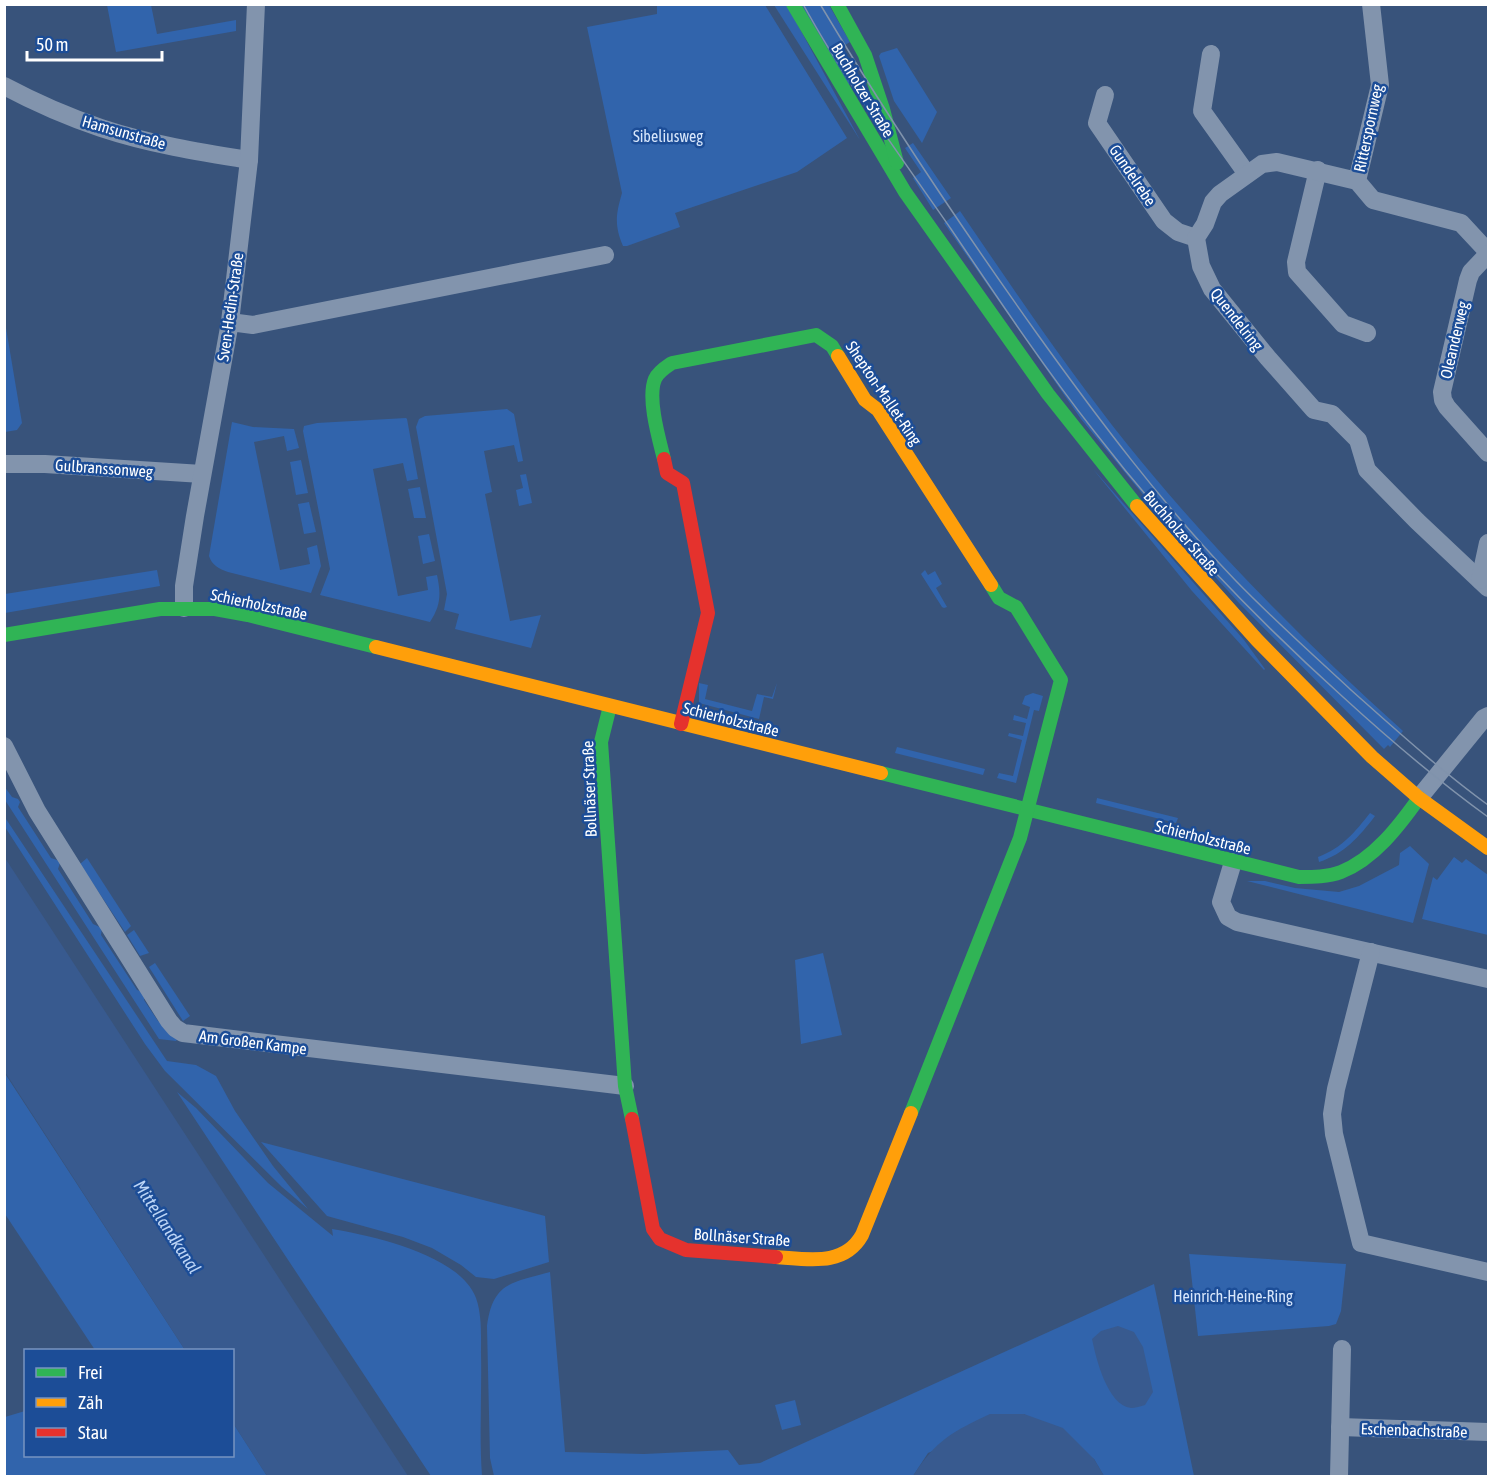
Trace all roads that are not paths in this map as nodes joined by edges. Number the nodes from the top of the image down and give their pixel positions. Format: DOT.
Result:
graph roads {
  1 [pos="256,4"];
  2 [pos="793,4"];
  3 [pos="837,4"];
  4 [pos="1371,4"];
  5 [pos="1211,54"];
  6 [pos="4,86"];
  7 [pos="1105,95"];
  8 [pos="249,160"];
  9 [pos="1318,170"];
  10 [pos="1247,174"];
  11 [pos="1357,181"];
  12 [pos="904,192"];
  13 [pos="1196,238"];
  14 [pos="1488,253"];
  15 [pos="605,255"];
  16 [pos="230,322"];
  17 [pos="1367,333"];
  18 [pos="1488,453"];
  19 [pos="5,464"];
  20 [pos="202,474"];
  21 [pos="1488,543"];
  22 [pos="1484,584"];
  23 [pos="184,608"];
  24 [pos="4,635"];
  25 [pos="610,706"];
  26 [pos="1488,716"];
  27 [pos="681,724"];
  28 [pos="4,746"];
  29 [pos="1419,798"];
  30 [pos="1028,811"];
  31 [pos="1488,848"];
  32 [pos="1233,862"];
  33 [pos="1371,952"];
  34 [pos="1488,979"];
  35 [pos="625,1086"];
  36 [pos="1488,1272"];
  37 [pos="1342,1349"];
  38 [pos="1340,1427"];
  39 [pos="1488,1432"];
  40 [pos="1339,1476"];
  1 -- 8 [label="street, Sven-Hedin-Straße"];
  2 -- 12 [label="street, Buchholzer Straße"];
  3 -- 12 [label="street, Buchholzer Straße"];
  4 -- 11 [label="street, Ritterspornweg"];
  5 -- 10 [label="street"];
  6 -- 8 [label="street, Hamsunstraße"];
  7 -- 13 [label="street, Gundelrebe"];
  8 -- 16 [label="street, Sven-Hedin-Straße"];
  9 -- 10 [label="street"];
  9 -- 11 [label="street"];
  9 -- 17 [label="street"];
  10 -- 13 [label="street"];
  11 -- 14 [label="street"];
  12 -- 29 [label="street, Buchholzer Straße"];
  13 -- 22 [label="street, Quendelring"];
  14 -- 18 [label="street, Oleanderweg"];
  15 -- 16 [label="street"];
  16 -- 20 [label="street, Sven-Hedin-Straße"];
  19 -- 20 [label="street, Gulbranssonweg"];
  20 -- 23 [label="street, Sven-Hedin-Straße"];
  21 -- 22 [label="street"];
  23 -- 24 [label="street, Schierholzstraße"];
  23 -- 25 [label="street, Schierholzstraße"];
  25 -- 27 [label="street, Schierholzstraße"];
  25 -- 35 [label="street, Bollnäser Straße"];
  26 -- 29 [label="street"];
  27 -- 30 [label="street, Schierholzstraße"];
  27 -- 30 [label="street, Shepton-Mallet-Ring"];
  28 -- 35 [label="street, Am Großen Kampe"];
  29 -- 31 [label="street, Buchholzer Straße"];
  29 -- 32 [label="street, Schierholzstraße"];
  30 -- 32 [label="street, Schierholzstraße"];
  30 -- 35 [label="street, Bollnäser Straße"];
  32 -- 33 [label="street"];
  33 -- 34 [label="street"];
  33 -- 36 [label="street"];
  37 -- 38 [label="street"];
  38 -- 39 [label="street, Eschenbachstraße"];
  38 -- 40 [label="street"];
}
